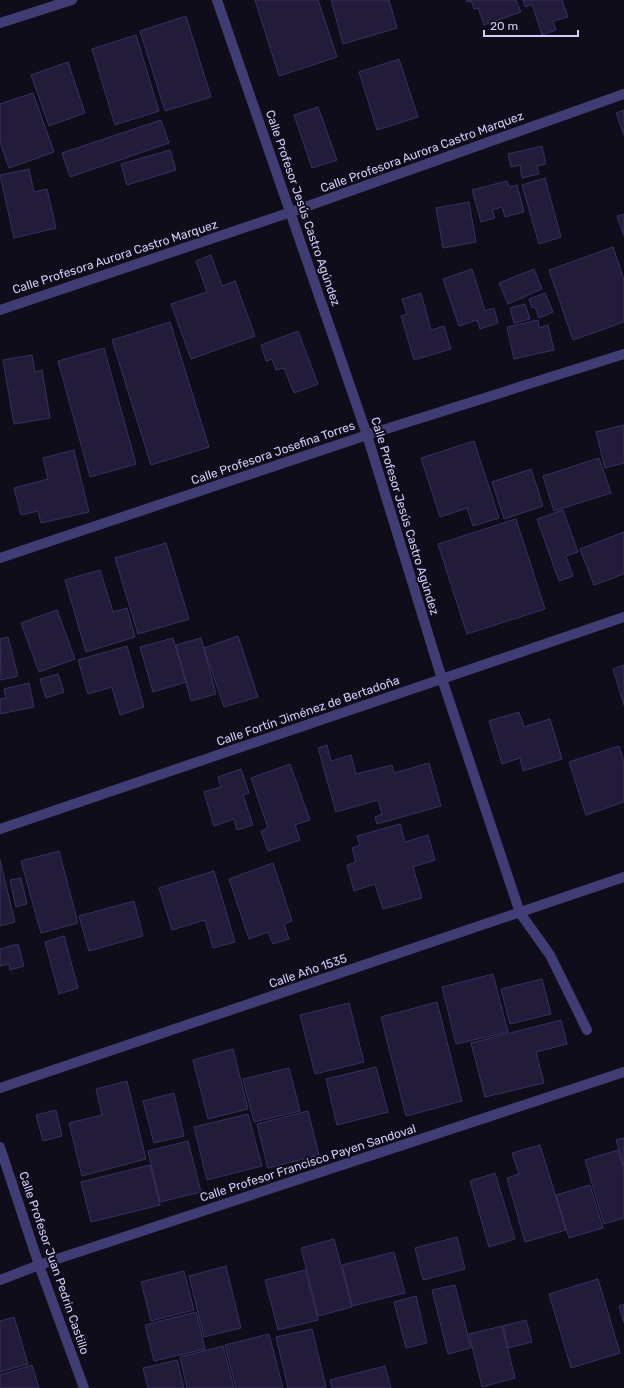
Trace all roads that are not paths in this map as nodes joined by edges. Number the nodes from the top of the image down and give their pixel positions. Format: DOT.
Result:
graph roads {
  1 [pos="72,0"];
  2 [pos="217,0"];
  3 [pos="0,23"];
  4 [pos="624,94"];
  5 [pos="291,212"];
  6 [pos="0,310"];
  7 [pos="624,354"];
  8 [pos="367,435"];
  9 [pos="0,558"];
  10 [pos="624,617"];
  11 [pos="442,679"];
  12 [pos="0,829"];
  13 [pos="624,878"];
  14 [pos="520,913"];
  15 [pos="587,1030"];
  16 [pos="624,1072"];
  17 [pos="0,1088"];
  18 [pos="0,1147"];
  19 [pos="39,1265"];
  20 [pos="0,1280"];
  21 [pos="84,1388"];
  1 -- 3 [label="street"];
  2 -- 5 [label="street, Calle Profesor Jesús Castro Agúndez"];
  4 -- 5 [label="street, Calle Profesora Aurora Castro Marquez"];
  5 -- 6 [label="street, Calle Profesora Aurora Castro Marquez"];
  5 -- 8 [label="street, Calle Profesor Jesús Castro Agúndez"];
  7 -- 8 [label="street, Calle Profesora Josefina Torres"];
  8 -- 9 [label="street, Calle Profesora Josefina Torres"];
  8 -- 11 [label="street, Calle Profesor Jesús Castro Agúndez"];
  10 -- 11 [label="street, Calle Fortín Jiménez de Bertadoña"];
  11 -- 12 [label="street, Calle Fortín Jiménez de Bertadoña"];
  11 -- 14 [label="street, Calle Profesor Jesús Castro Agúndez"];
  13 -- 14 [label="street, Calle Año 1535"];
  14 -- 15 [label="street, Calle Profesor Jesús Castro Agúndez"];
  14 -- 17 [label="street, Calle Año 1535"];
  16 -- 19 [label="street, Calle Profesor Francisco Payen Sandoval"];
  18 -- 19 [label="street, Calle Profesor Juan Pedrin Castillo"];
  19 -- 20 [label="street, Calle Profesor Francisco Payen Sandoval"];
  19 -- 21 [label="street, Calle Profesor Juan Pedrin Castillo"];
}
